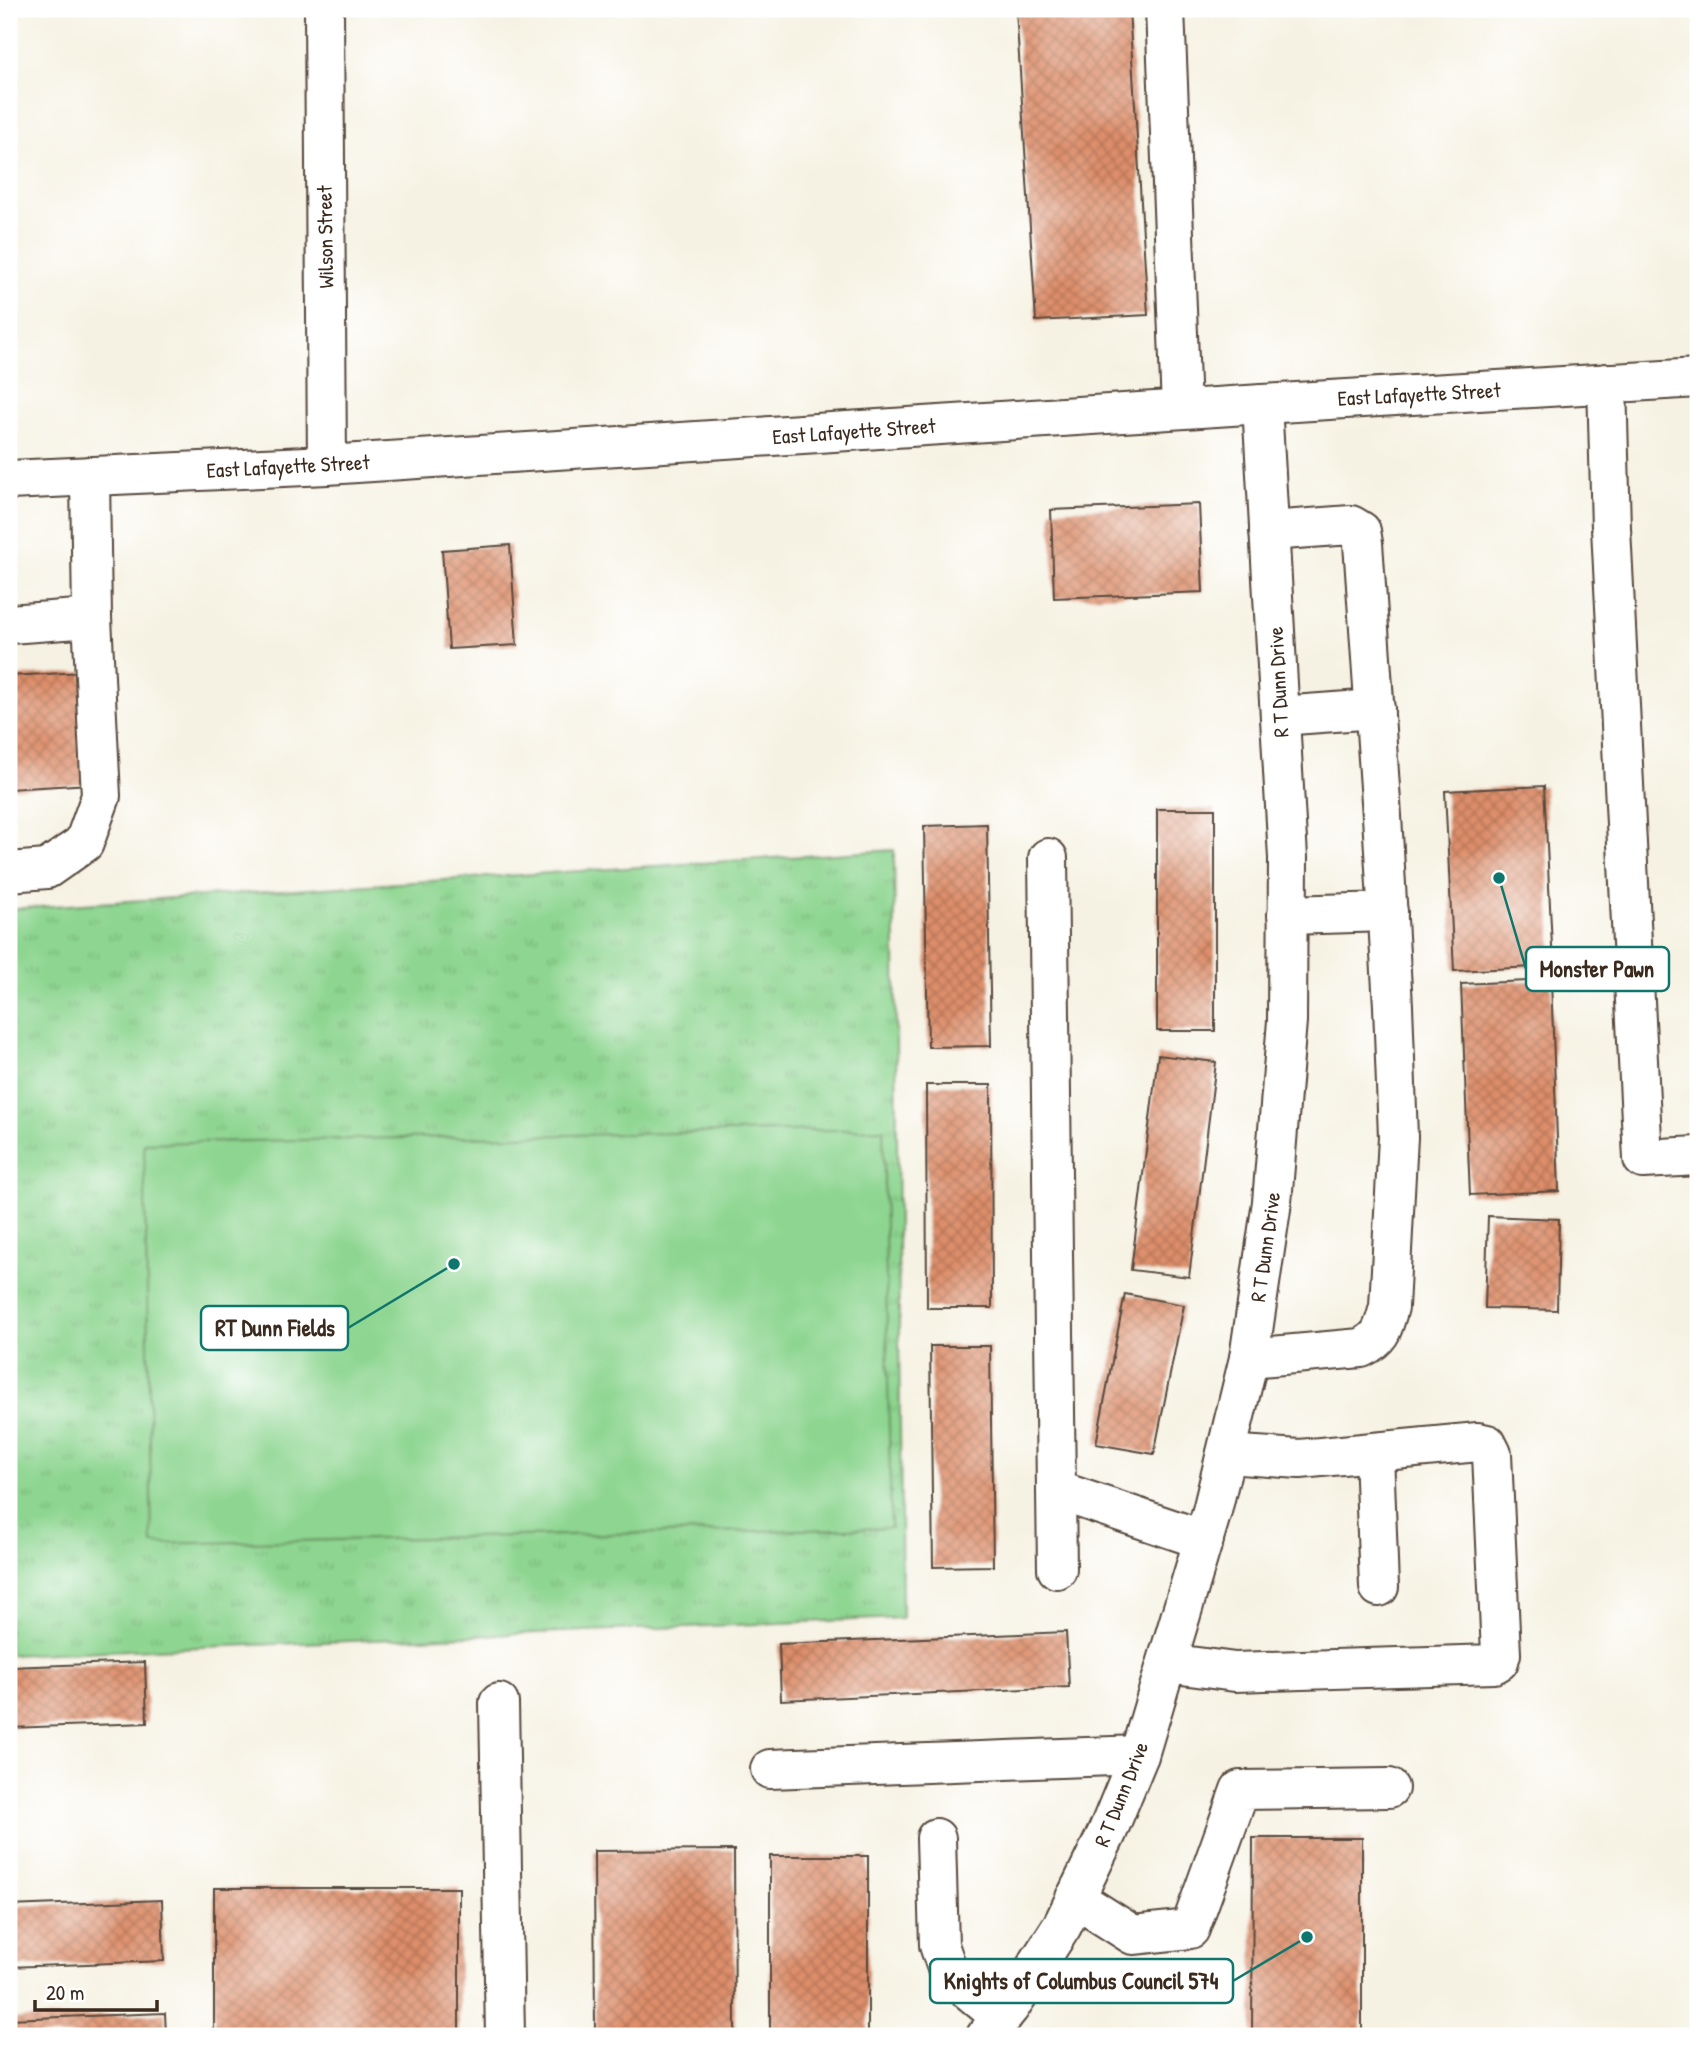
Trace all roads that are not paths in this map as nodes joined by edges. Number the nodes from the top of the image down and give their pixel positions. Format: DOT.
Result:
graph roads {
  1 [pos="324,9"];
  2 [pos="1165,9"];
  3 [pos="1698,378"];
  4 [pos="1608,383"];
  5 [pos="1262,404"];
  6 [pos="1181,409"];
  7 [pos="327,465"];
  8 [pos="90,476"];
  9 [pos="9,480"];
  10 [pos="1269,531"];
  11 [pos="92,618"];
  12 [pos="9,624"];
  13 [pos="1375,709"];
  14 [pos="1280,716"];
  15 [pos="1048,858"];
  16 [pos="9,872"];
  17 [pos="1388,912"];
  18 [pos="1287,915"];
  19 [pos="1698,1156"];
  20 [pos="1249,1359"];
  21 [pos="1374,1453"];
  22 [pos="1226,1454"];
  23 [pos="1056,1490"];
  24 [pos="1204,1540"];
  25 [pos="1056,1569"];
  26 [pos="1379,1587"];
  27 [pos="1167,1663"];
  28 [pos="499,1703"];
  29 [pos="1139,1755"];
  30 [pos="771,1769"];
  31 [pos="1389,1788"];
  32 [pos="936,1838"];
  33 [pos="1075,1898"];
  34 [pos="994,2027"];
  35 [pos="505,2036"];
  1 -- 7 [label="street, Wilson Street"];
  2 -- 6 [label="street"];
  3 -- 4 [label="street, East Lafayette Street"];
  4 -- 5 [label="street, East Lafayette Street"];
  4 -- 19 [label="street"];
  5 -- 6 [label="street, East Lafayette Street"];
  5 -- 10 [label="street, R T Dunn Drive"];
  6 -- 7 [label="street, East Lafayette Street"];
  7 -- 8 [label="street, East Lafayette Street"];
  8 -- 9 [label="street, East Lafayette Street"];
  8 -- 11 [label="street"];
  10 -- 13 [label="street"];
  10 -- 14 [label="street, R T Dunn Drive"];
  11 -- 12 [label="street"];
  11 -- 16 [label="street"];
  13 -- 14 [label="street"];
  13 -- 17 [label="street"];
  14 -- 18 [label="street, R T Dunn Drive"];
  15 -- 23 [label="street"];
  17 -- 18 [label="street"];
  17 -- 20 [label="street"];
  18 -- 20 [label="street, R T Dunn Drive"];
  20 -- 22 [label="street, R T Dunn Drive"];
  21 -- 22 [label="street"];
  21 -- 26 [label="street"];
  21 -- 27 [label="street"];
  22 -- 24 [label="street, R T Dunn Drive"];
  23 -- 24 [label="street"];
  23 -- 25 [label="street"];
  24 -- 27 [label="street, R T Dunn Drive"];
  27 -- 29 [label="street, R T Dunn Drive"];
  28 -- 35 [label="street"];
  29 -- 30 [label="street"];
  29 -- 33 [label="street, R T Dunn Drive"];
  31 -- 33 [label="street"];
  32 -- 34 [label="street"];
  33 -- 34 [label="street, R T Dunn Drive"];
}
